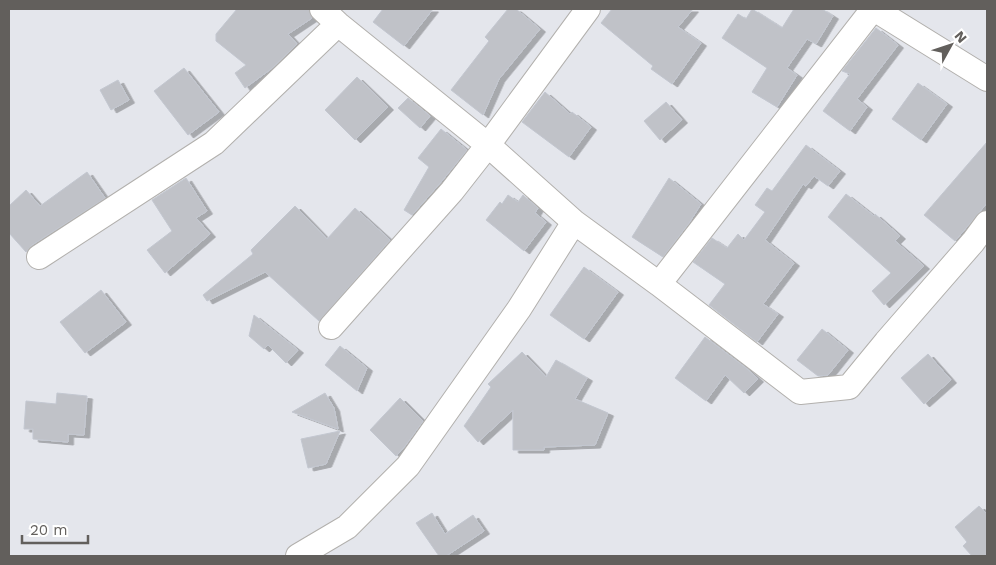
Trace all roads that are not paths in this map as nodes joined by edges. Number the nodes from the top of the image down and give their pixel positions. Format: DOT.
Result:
graph roads {
  1 [pos="588,9"];
  2 [pos="873,9"];
  3 [pos="330,16"];
  4 [pos="987,79"];
  5 [pos="488,145"];
  6 [pos="574,222"];
  7 [pos="987,223"];
  8 [pos="39,257"];
  9 [pos="659,284"];
  10 [pos="332,327"];
  11 [pos="298,556"];
  1 -- 5 [label="street"];
  2 -- 4 [label="street"];
  2 -- 9 [label="street"];
  3 -- 5 [label="street"];
  3 -- 8 [label="street"];
  5 -- 6 [label="street"];
  5 -- 10 [label="street"];
  6 -- 9 [label="street"];
  6 -- 11 [label="street"];
  7 -- 9 [label="street"];
}
